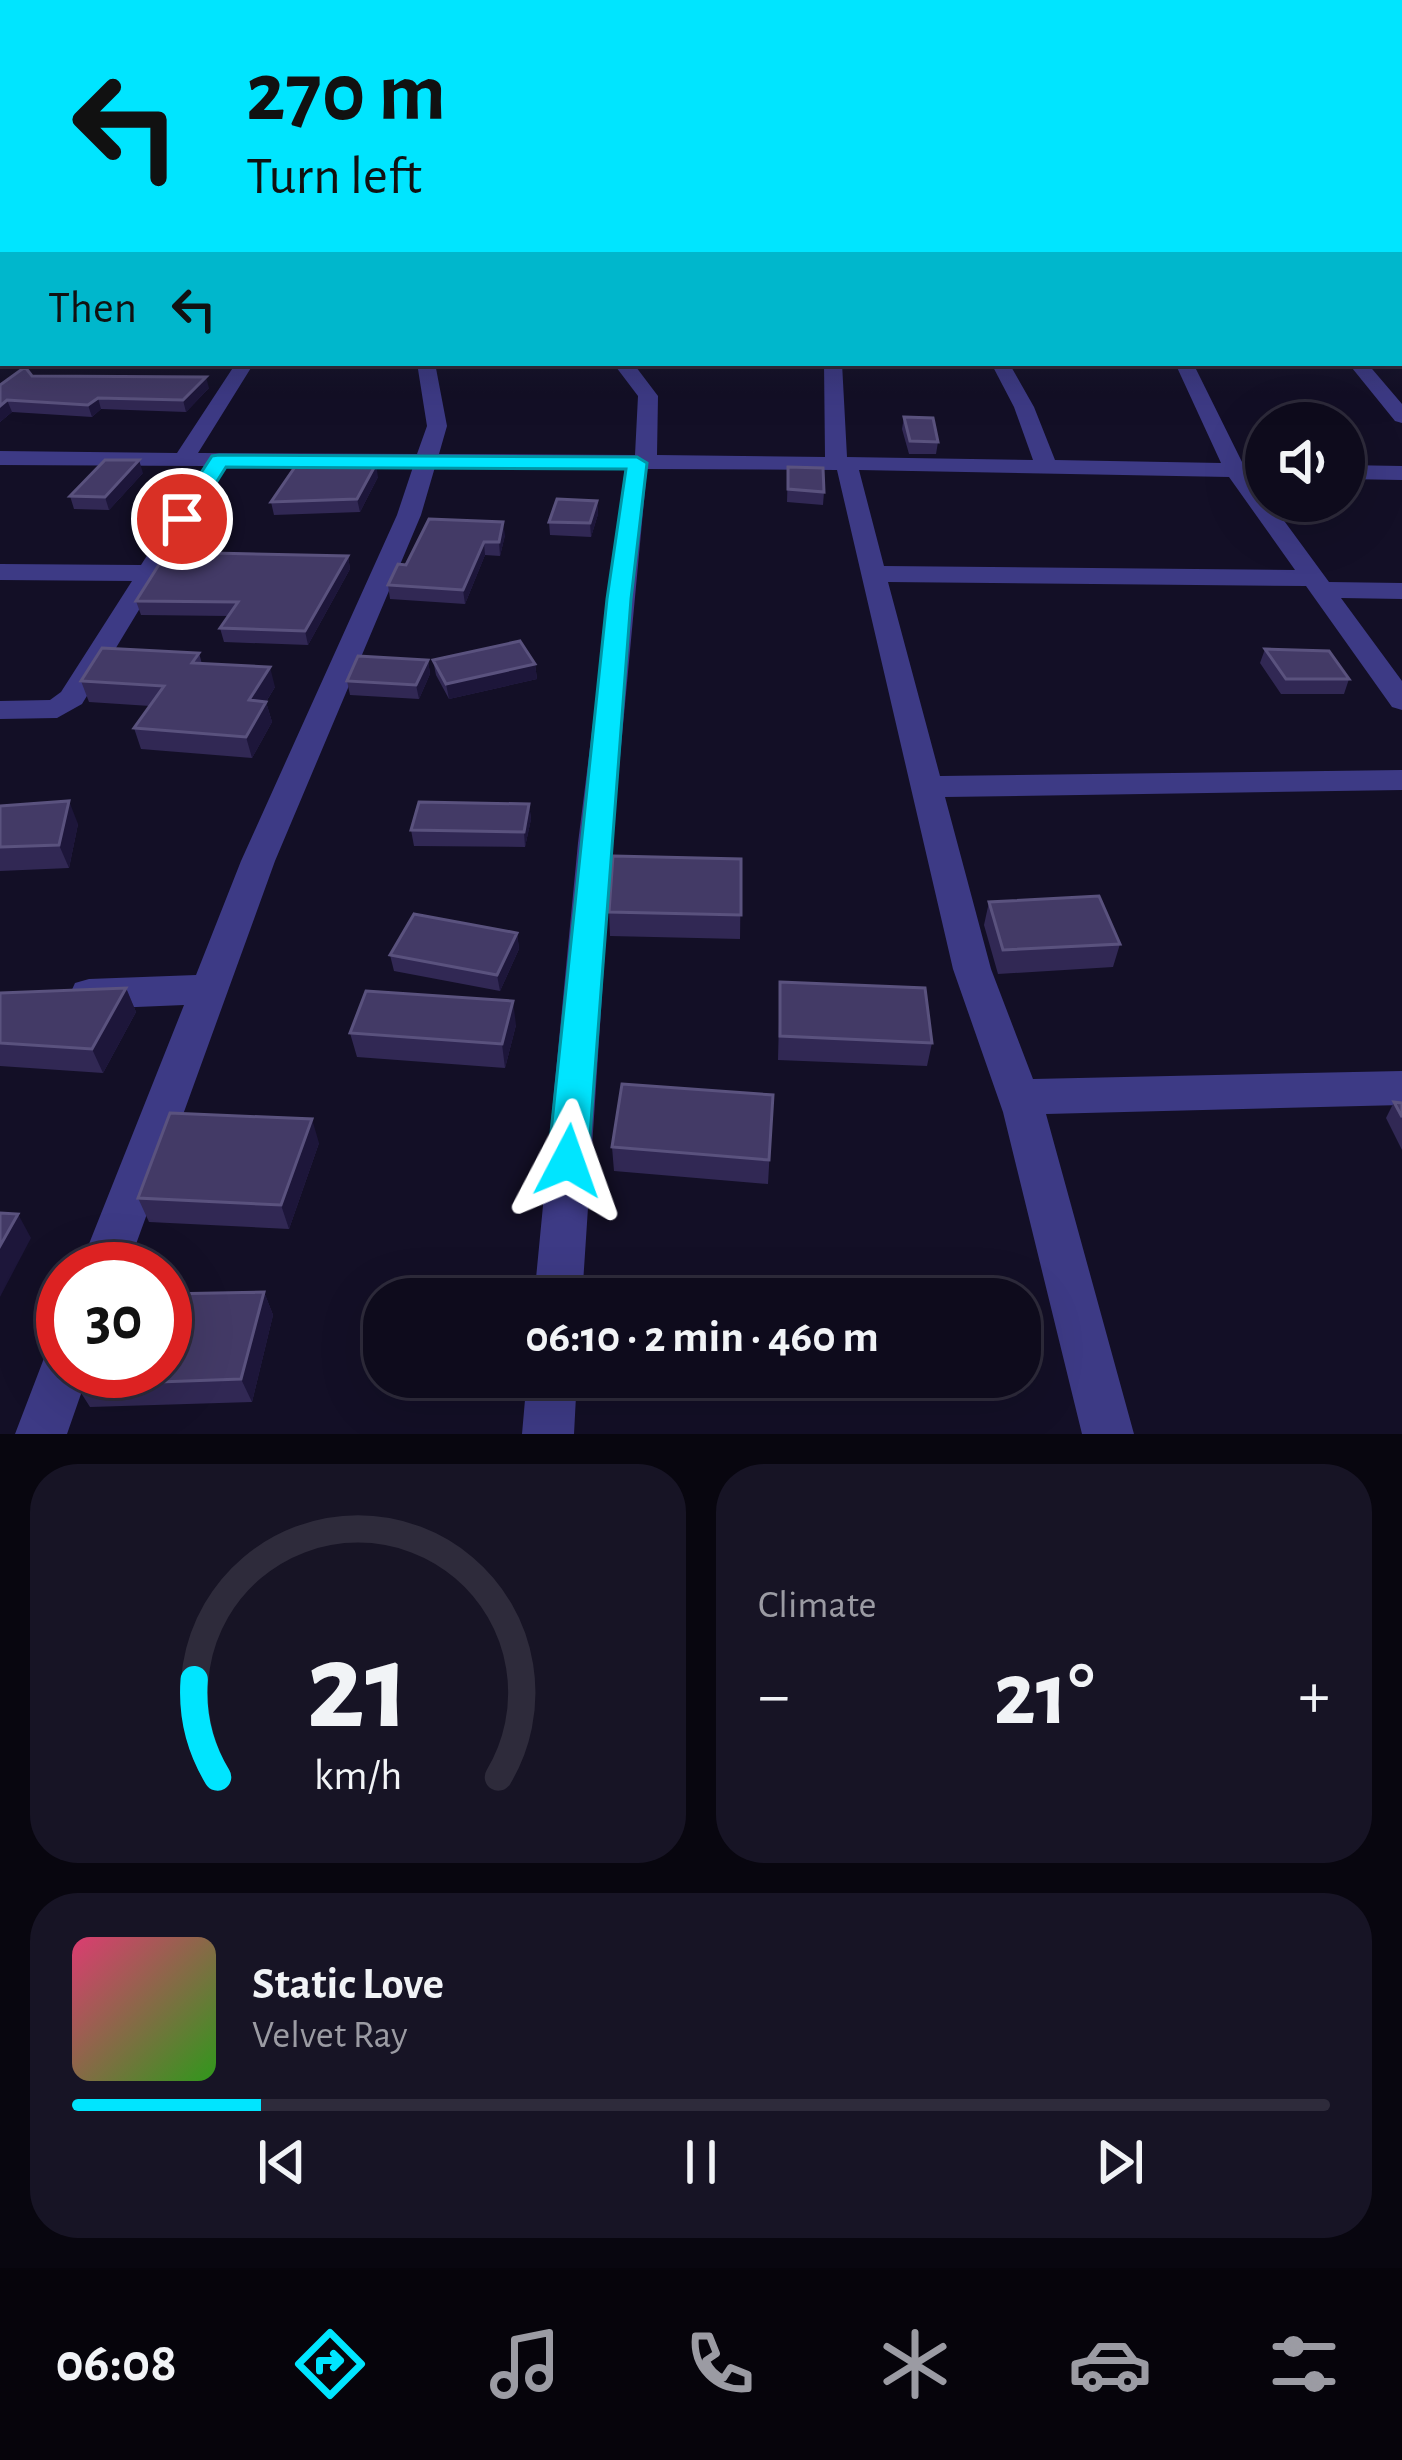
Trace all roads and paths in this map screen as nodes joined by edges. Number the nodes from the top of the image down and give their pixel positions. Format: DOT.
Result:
graph roads {
  1 [pos="243,366"];
  2 [pos="427,366"];
  3 [pos="626,366"];
  4 [pos="833,366"];
  5 [pos="1002,366"];
  6 [pos="1185,366"];
  7 [pos="1360,366"];
  8 [pos="1402,417"];
  9 [pos="0,458"];
  10 [pos="183,460"];
  11 [pos="219,460"];
  12 [pos="641,463"];
  13 [pos="841,463"];
  14 [pos="423,464"];
  15 [pos="1046,466"];
  16 [pos="1235,470"];
  17 [pos="1245,470"];
  18 [pos="1365,472"];
  19 [pos="1402,473"];
  20 [pos="0,572"];
  21 [pos="151,573"];
  22 [pos="874,574"];
  23 [pos="1317,584"];
  24 [pos="1402,591"];
  25 [pos="1402,701"];
  26 [pos="0,710"];
  27 [pos="1402,780"];
  28 [pos="926,787"];
  29 [pos="208,988"];
  30 [pos="46,996"];
  31 [pos="1402,1088"];
  32 [pos="1018,1097"];
  33 [pos="113,1242"];
  34 [pos="560,1278"];
  35 [pos="54,1398"];
  36 [pos="551,1398"];
  37 [pos="41,1434"];
  38 [pos="548,1434"];
  39 [pos="1108,1434"];
  1 -- 10 [label="street"];
  2 -- 14 [label="street"];
  3 -- 12 [label="street"];
  4 -- 13 [label="street"];
  5 -- 15 [label="street"];
  6 -- 16 [label="street"];
  7 -- 8 [label="street"];
  9 -- 10 [label="street"];
  10 -- 11 [label="street"];
  11 -- 14 [label="street"];
  11 -- 21 [label="street"];
  12 -- 13 [label="street"];
  12 -- 14 [label="street"];
  12 -- 34 [label="street"];
  13 -- 15 [label="street"];
  13 -- 22 [label="street"];
  14 -- 29 [label="street"];
  15 -- 16 [label="street"];
  16 -- 17 [label="street"];
  16 -- 23 [label="street"];
  18 -- 19 [label="street"];
  20 -- 21 [label="street"];
  21 -- 26 [label="street"];
  22 -- 23 [label="street"];
  22 -- 28 [label="street"];
  23 -- 24 [label="street"];
  23 -- 25 [label="street"];
  27 -- 28 [label="street"];
  28 -- 32 [label="street"];
  29 -- 30 [label="street"];
  29 -- 33 [label="street"];
  31 -- 32 [label="street"];
  32 -- 39 [label="street"];
  35 -- 37 [label="street"];
  36 -- 38 [label="street"];
}
